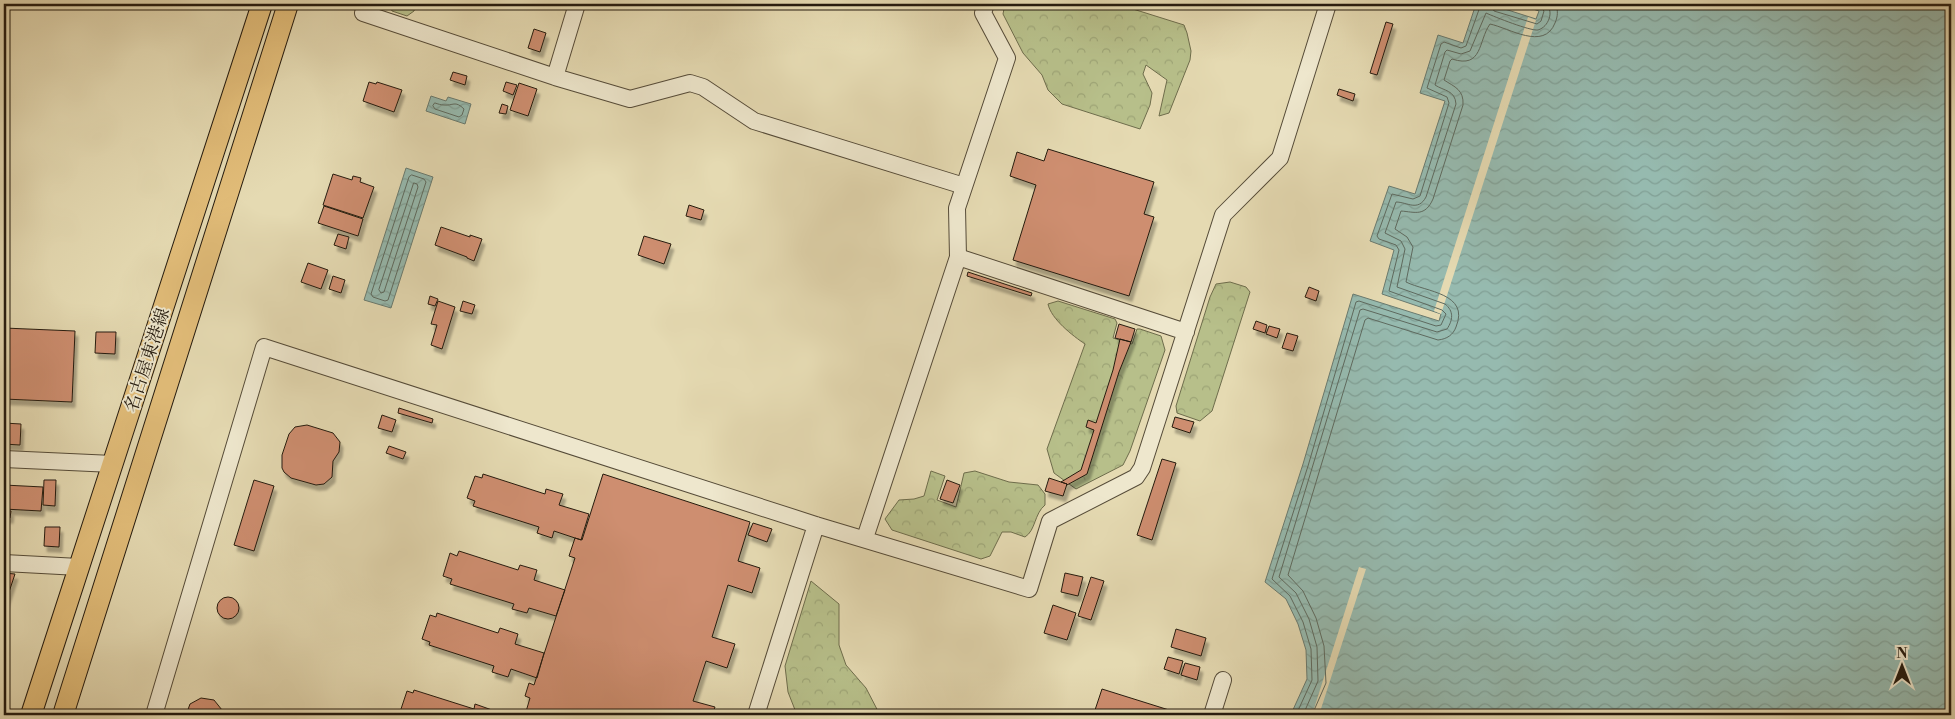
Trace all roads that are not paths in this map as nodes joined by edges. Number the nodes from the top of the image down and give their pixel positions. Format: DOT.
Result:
graph roads {
  1 [pos="262,4"];
  2 [pos="288,4"];
  3 [pos="366,4"];
  4 [pos="577,4"];
  5 [pos="986,4"];
  6 [pos="1328,4"];
  7 [pos="555,76"];
  8 [pos="964,186"];
  9 [pos="958,257"];
  10 [pos="1186,332"];
  11 [pos="4,459"];
  12 [pos="113,464"];
  13 [pos="816,525"];
  14 [pos="865,538"];
  15 [pos="4,562"];
  16 [pos="78,567"];
  17 [pos="1223,680"];
  18 [pos="31,715"];
  19 [pos="63,715"];
  20 [pos="154,715"];
  21 [pos="756,715"];
  22 [pos="1212,715"];
  1 -- 12 [label="main road, 名古屋東港線"];
  2 -- 19 [label="main road, 名古屋東港線"];
  3 -- 7 [label="street"];
  4 -- 7 [label="street"];
  5 -- 8 [label="street"];
  6 -- 10 [label="street"];
  7 -- 8 [label="street"];
  8 -- 9 [label="street"];
  9 -- 10 [label="street"];
  9 -- 14 [label="street"];
  10 -- 14 [label="street"];
  11 -- 12 [label="street"];
  12 -- 16 [label="main road, 名古屋東港線"];
  13 -- 14 [label="street"];
  13 -- 20 [label="street"];
  13 -- 21 [label="street"];
  15 -- 16 [label="street"];
  16 -- 18 [label="main road, 名古屋東港線"];
  17 -- 22 [label="street"];
}
